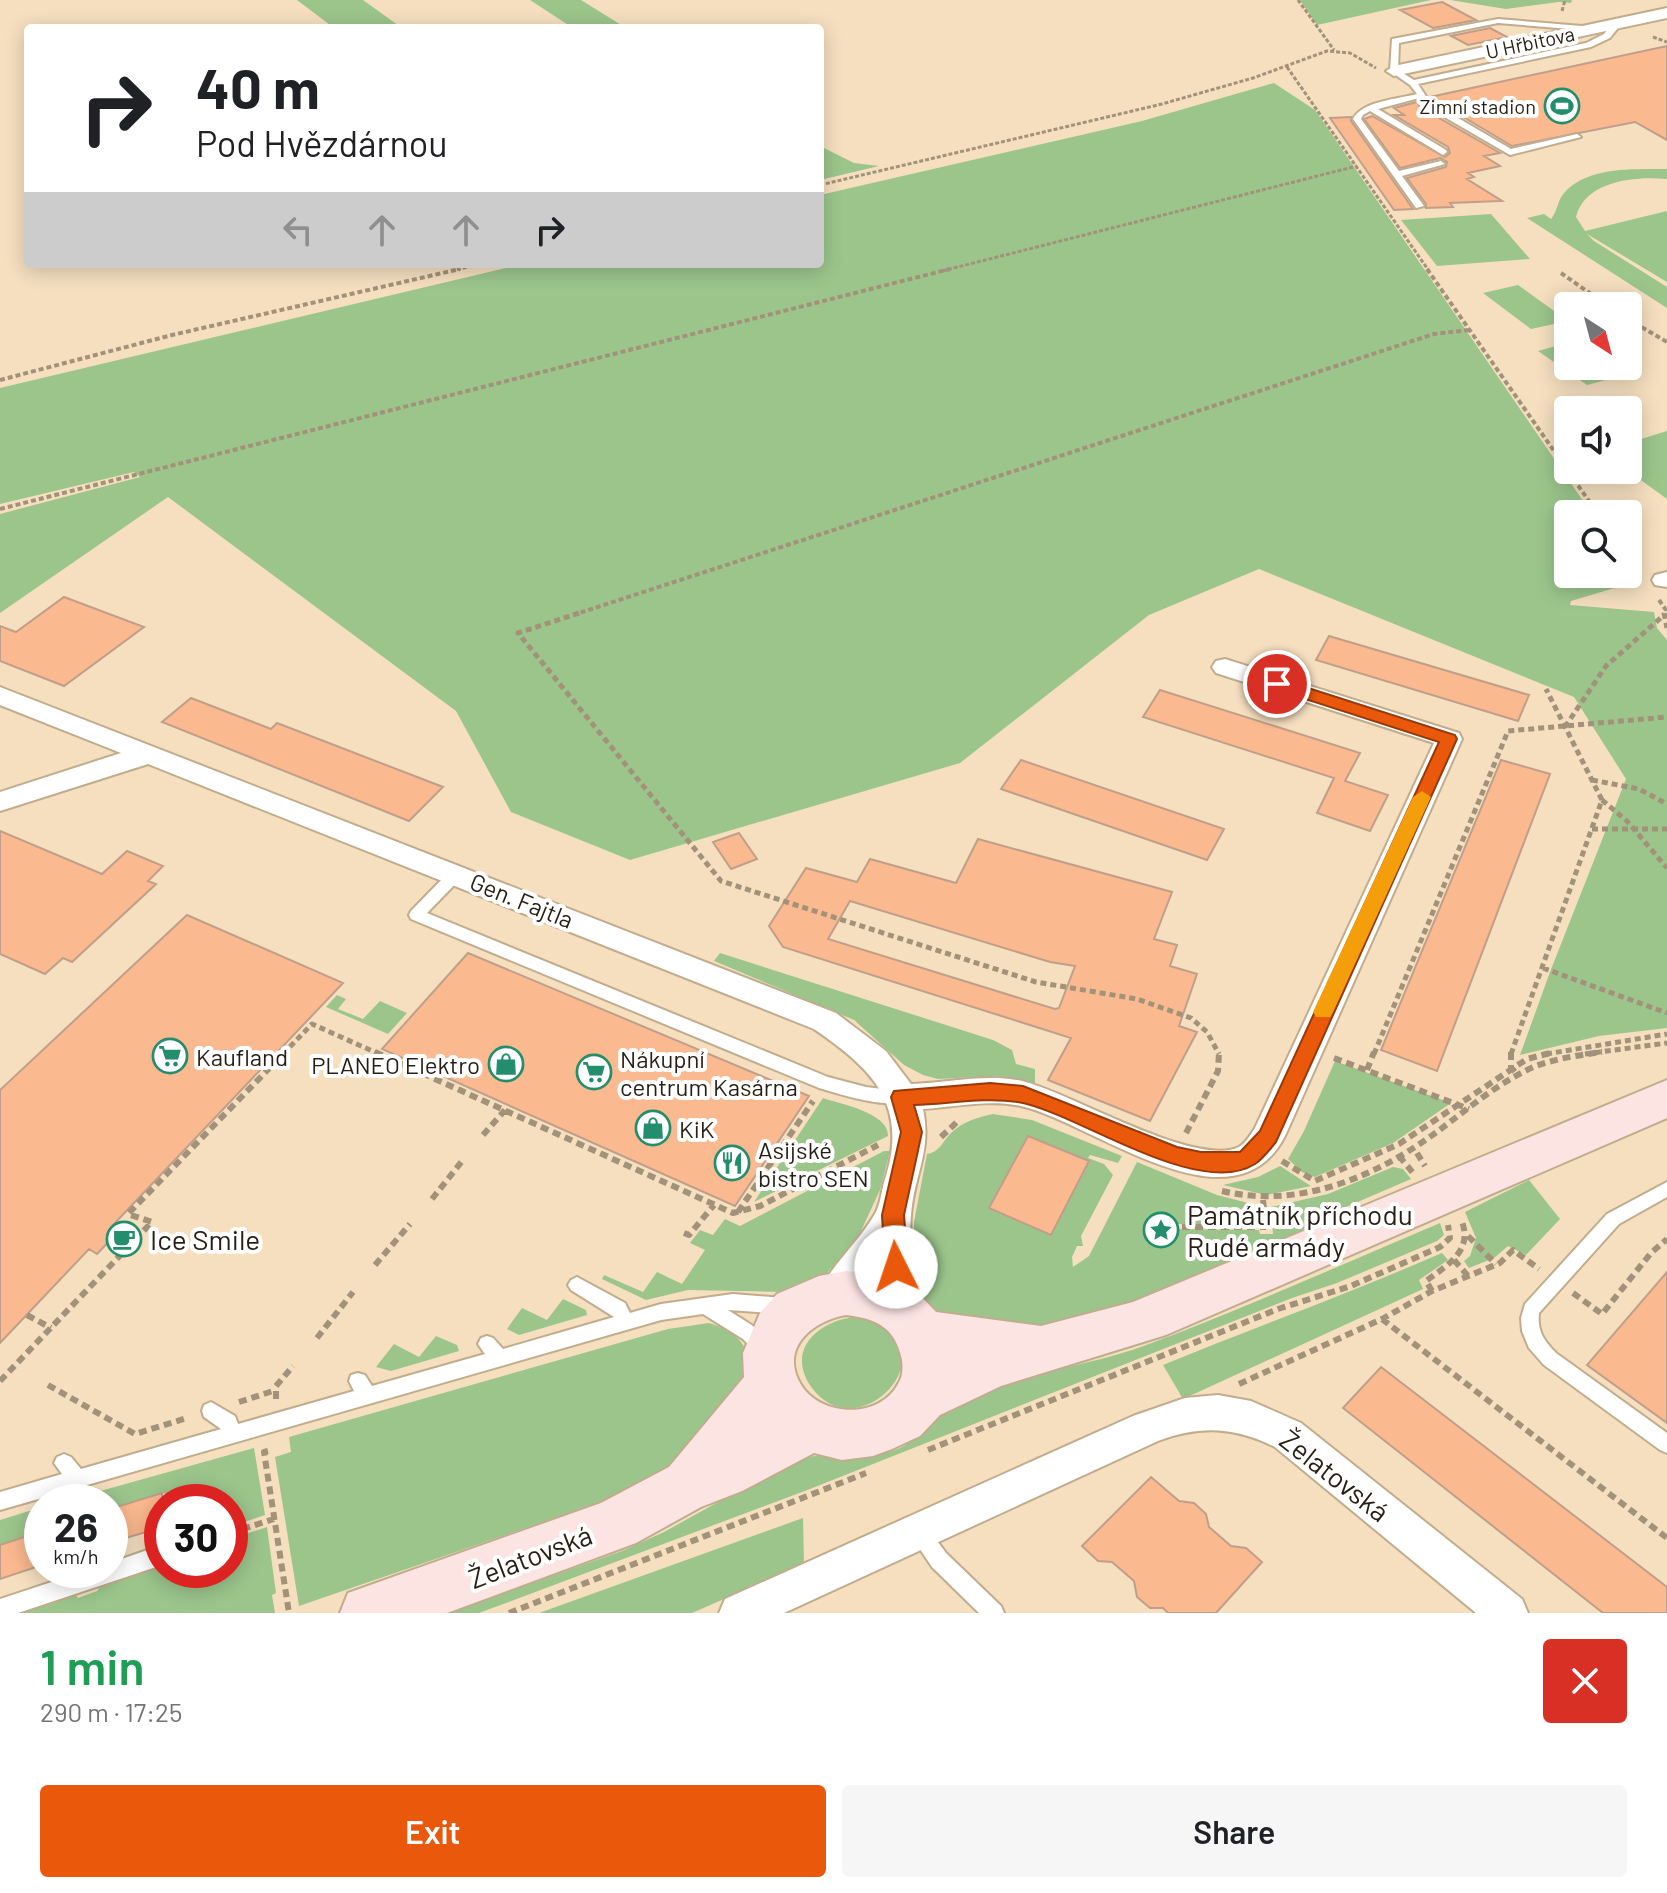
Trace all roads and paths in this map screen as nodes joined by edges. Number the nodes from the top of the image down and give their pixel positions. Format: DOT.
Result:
graph roads {
  1 [pos="1298,0"];
  2 [pos="1659,15"];
  3 [pos="1617,24"];
  4 [pos="1594,29"];
  5 [pos="1664,32"];
  6 [pos="1667,37"];
  7 [pos="1334,50"];
  8 [pos="1287,67"];
  9 [pos="1394,71"];
  10 [pos="1413,83"];
  11 [pos="1422,95"];
  12 [pos="1371,108"];
  13 [pos="1577,137"];
  14 [pos="1443,152"];
  15 [pos="1441,164"];
  16 [pos="1357,166"];
  17 [pos="1397,174"];
  18 [pos="824,184"];
  19 [pos="1419,206"];
  20 [pos="463,268"];
  21 [pos="1561,273"];
  22 [pos="1588,292"];
  23 [pos="1642,327"];
  24 [pos="1469,330"];
  25 [pos="1667,342"];
  26 [pos="0,380"];
  27 [pos="1588,500"];
  28 [pos="0,509"];
  29 [pos="1667,609"];
  30 [pos="1663,616"];
  31 [pos="1667,628"];
  32 [pos="1225,667"];
  33 [pos="1546,689"];
  34 [pos="0,695"];
  35 [pos="1667,717"];
  36 [pos="1565,727"];
  37 [pos="151,753"];
  38 [pos="1592,780"];
  39 [pos="1602,800"];
  40 [pos="0,802"];
  41 [pos="1667,804"];
  42 [pos="1592,829"];
  43 [pos="1634,829"];
  44 [pos="1667,829"];
  45 [pos="1667,868"];
  46 [pos="456,874"];
  47 [pos="1543,968"];
  48 [pos="1667,1013"];
  49 [pos="1667,1034"];
  50 [pos="1667,1043"];
  51 [pos="1511,1067"];
  52 [pos="1327,1070"];
  53 [pos="1367,1070"];
  54 [pos="1518,1076"];
  55 [pos="817,1094"];
  56 [pos="901,1097"];
  57 [pos="1667,1098"];
  58 [pos="1458,1103"];
  59 [pos="1469,1109"];
  60 [pos="505,1110"];
  61 [pos="970,1115"];
  62 [pos="483,1135"];
  63 [pos="891,1145"];
  64 [pos="934,1148"];
  65 [pos="1287,1153"];
  66 [pos="1417,1153"];
  67 [pos="1174,1156"];
  68 [pos="1399,1156"];
  69 [pos="463,1160"];
  70 [pos="1429,1172"];
  71 [pos="1417,1177"];
  72 [pos="1217,1189"];
  73 [pos="1667,1189"];
  74 [pos="432,1199"];
  75 [pos="1263,1200"];
  76 [pos="714,1205"];
  77 [pos="738,1213"];
  78 [pos="1458,1214"];
  79 [pos="893,1215"];
  80 [pos="1167,1218"];
  81 [pos="1446,1220"];
  82 [pos="410,1224"];
  83 [pos="684,1233"];
  84 [pos="1468,1236"];
  85 [pos="1667,1239"];
  86 [pos="1454,1260"];
  87 [pos="1496,1264"];
  88 [pos="375,1265"];
  89 [pos="1468,1276"];
  90 [pos="1556,1281"];
  91 [pos="577,1285"];
  92 [pos="1432,1291"];
  93 [pos="353,1292"];
  94 [pos="820,1298"];
  95 [pos="707,1307"];
  96 [pos="27,1315"];
  97 [pos="1382,1319"];
  98 [pos="912,1320"];
  99 [pos="626,1323"];
  100 [pos="51,1328"];
  101 [pos="317,1338"];
  102 [pos="487,1344"];
  103 [pos="1046,1347"];
  104 [pos="501,1359"];
  105 [pos="293,1366"];
  106 [pos="771,1369"];
  107 [pos="0,1381"];
  108 [pos="48,1385"];
  109 [pos="276,1390"];
  110 [pos="921,1398"];
  111 [pos="239,1402"];
  112 [pos="276,1404"];
  113 [pos="211,1411"];
  114 [pos="1200,1411"];
  115 [pos="187,1418"];
  116 [pos="813,1426"];
  117 [pos="232,1435"];
  118 [pos="1667,1444"];
  119 [pos="273,1449"];
  120 [pos="915,1455"];
  121 [pos="871,1471"];
  122 [pos="684,1487"];
  123 [pos="0,1501"];
  124 [pos="274,1519"];
  125 [pos="248,1527"];
  126 [pos="919,1533"];
  127 [pos="1667,1538"];
  128 [pos="144,1561"];
  129 [pos="0,1609"];
  130 [pos="289,1613"];
  131 [pos="369,1613"];
  132 [pos="509,1613"];
  133 [pos="739,1613"];
  134 [pos="994,1613"];
  135 [pos="1508,1613"];
  1 -- 7 [label="path"];
  2 -- 3 [label="street, U Hřbitova"];
  2 -- 5 [label="street"];
  3 -- 4 [label="street, U Hřbitova"];
  3 -- 10 [label="lane"];
  4 -- 9 [label="street, U Hřbitova"];
  4 -- 9 [label="lane"];
  5 -- 6 [label="path"];
  7 -- 8 [label="path"];
  7 -- 9 [label="path"];
  8 -- 16 [label="path"];
  8 -- 18 [label="path"];
  9 -- 10 [label="lane"];
  10 -- 11 [label="lane"];
  11 -- 12 [label="lane"];
  11 -- 13 [label="lane"];
  12 -- 14 [label="lane"];
  12 -- 17 [label="lane"];
  15 -- 17 [label="lane"];
  16 -- 24 [label="path"];
  16 -- 28 [label="path"];
  17 -- 19 [label="lane"];
  20 -- 26 [label="path"];
  21 -- 22 [label="path"];
  23 -- 25 [label="path"];
  24 -- 27 [label="path"];
  24 -- 67 [label="path"];
  29 -- 30 [label="path"];
  30 -- 31 [label="path"];
  30 -- 36 [label="path"];
  32 -- 67 [label="street"];
  33 -- 36 [label="path"];
  34 -- 37 [label="street, Gen. Fajtla"];
  35 -- 36 [label="path"];
  36 -- 38 [label="path"];
  36 -- 53 [label="path"];
  37 -- 40 [label="street"];
  37 -- 46 [label="street, Gen. Fajtla"];
  38 -- 39 [label="path"];
  38 -- 41 [label="path"];
  39 -- 42 [label="path"];
  39 -- 43 [label="path"];
  42 -- 43 [label="path"];
  42 -- 47 [label="path"];
  43 -- 44 [label="path"];
  43 -- 45 [label="path"];
  46 -- 56 [label="street, Gen. Fajtla"];
  46 -- 56 [label="lane"];
  47 -- 48 [label="path"];
  47 -- 51 [label="path"];
  49 -- 51 [label="path"];
  50 -- 54 [label="path"];
  51 -- 54 [label="path"];
  51 -- 58 [label="path"];
  52 -- 53 [label="path"];
  53 -- 58 [label="path"];
  54 -- 59 [label="path"];
  55 -- 77 [label="path"];
  56 -- 67 [label="street"];
  56 -- 79 [label="street, Gen. Fajtla"];
  57 -- 103 [label="main road"];
  58 -- 59 [label="path"];
  58 -- 65 [label="path"];
  59 -- 68 [label="path"];
  60 -- 62 [label="path"];
  60 -- 76 [label="path"];
  60 -- 100 [label="path"];
  61 -- 64 [label="path"];
  63 -- 77 [label="path"];
  66 -- 70 [label="path"];
  68 -- 71 [label="path"];
  68 -- 75 [label="path"];
  69 -- 74 [label="path"];
  72 -- 75 [label="path"];
  73 -- 90 [label="lane"];
  75 -- 80 [label="path"];
  76 -- 77 [label="path"];
  76 -- 83 [label="path"];
  78 -- 84 [label="path"];
  79 -- 94 [label="street, Gen. Fajtla"];
  79 -- 98 [label="street, Gen. Fajtla"];
  81 -- 120 [label="path"];
  82 -- 88 [label="path"];
  84 -- 86 [label="path"];
  84 -- 87 [label="path"];
  85 -- 90 [label="path"];
  86 -- 89 [label="path"];
  86 -- 92 [label="path"];
  87 -- 89 [label="path"];
  87 -- 90 [label="path"];
  89 -- 92 [label="path"];
  90 -- 118 [label="lane"];
  91 -- 99 [label="lane"];
  92 -- 97 [label="path"];
  93 -- 101 [label="path"];
  94 -- 95 [label="lane"];
  94 -- 98 [label="main road"];
  94 -- 106 [label="main road, Želatovská"];
  95 -- 99 [label="lane"];
  95 -- 106 [label="lane"];
  96 -- 100 [label="path"];
  97 -- 114 [label="path"];
  97 -- 127 [label="path"];
  98 -- 103 [label="main road"];
  98 -- 110 [label="main road"];
  99 -- 104 [label="lane"];
  100 -- 107 [label="path"];
  102 -- 104 [label="lane"];
  103 -- 110 [label="main road"];
  104 -- 117 [label="lane"];
  105 -- 109 [label="path"];
  106 -- 116 [label="main road"];
  106 -- 122 [label="main road, Želatovská"];
  108 -- 115 [label="path"];
  109 -- 111 [label="path"];
  109 -- 112 [label="path"];
  110 -- 116 [label="main road"];
  113 -- 117 [label="lane"];
  114 -- 126 [label="street, Želatovská"];
  114 -- 135 [label="street, Želatovská"];
  116 -- 122 [label="main road, Želatovská"];
  117 -- 123 [label="lane"];
  119 -- 124 [label="path"];
  121 -- 132 [label="path"];
  122 -- 131 [label="main road, Želatovská"];
  124 -- 125 [label="path"];
  124 -- 130 [label="path"];
  126 -- 133 [label="street, Želatovská"];
  126 -- 134 [label="lane"];
  128 -- 129 [label="lane"];
}
